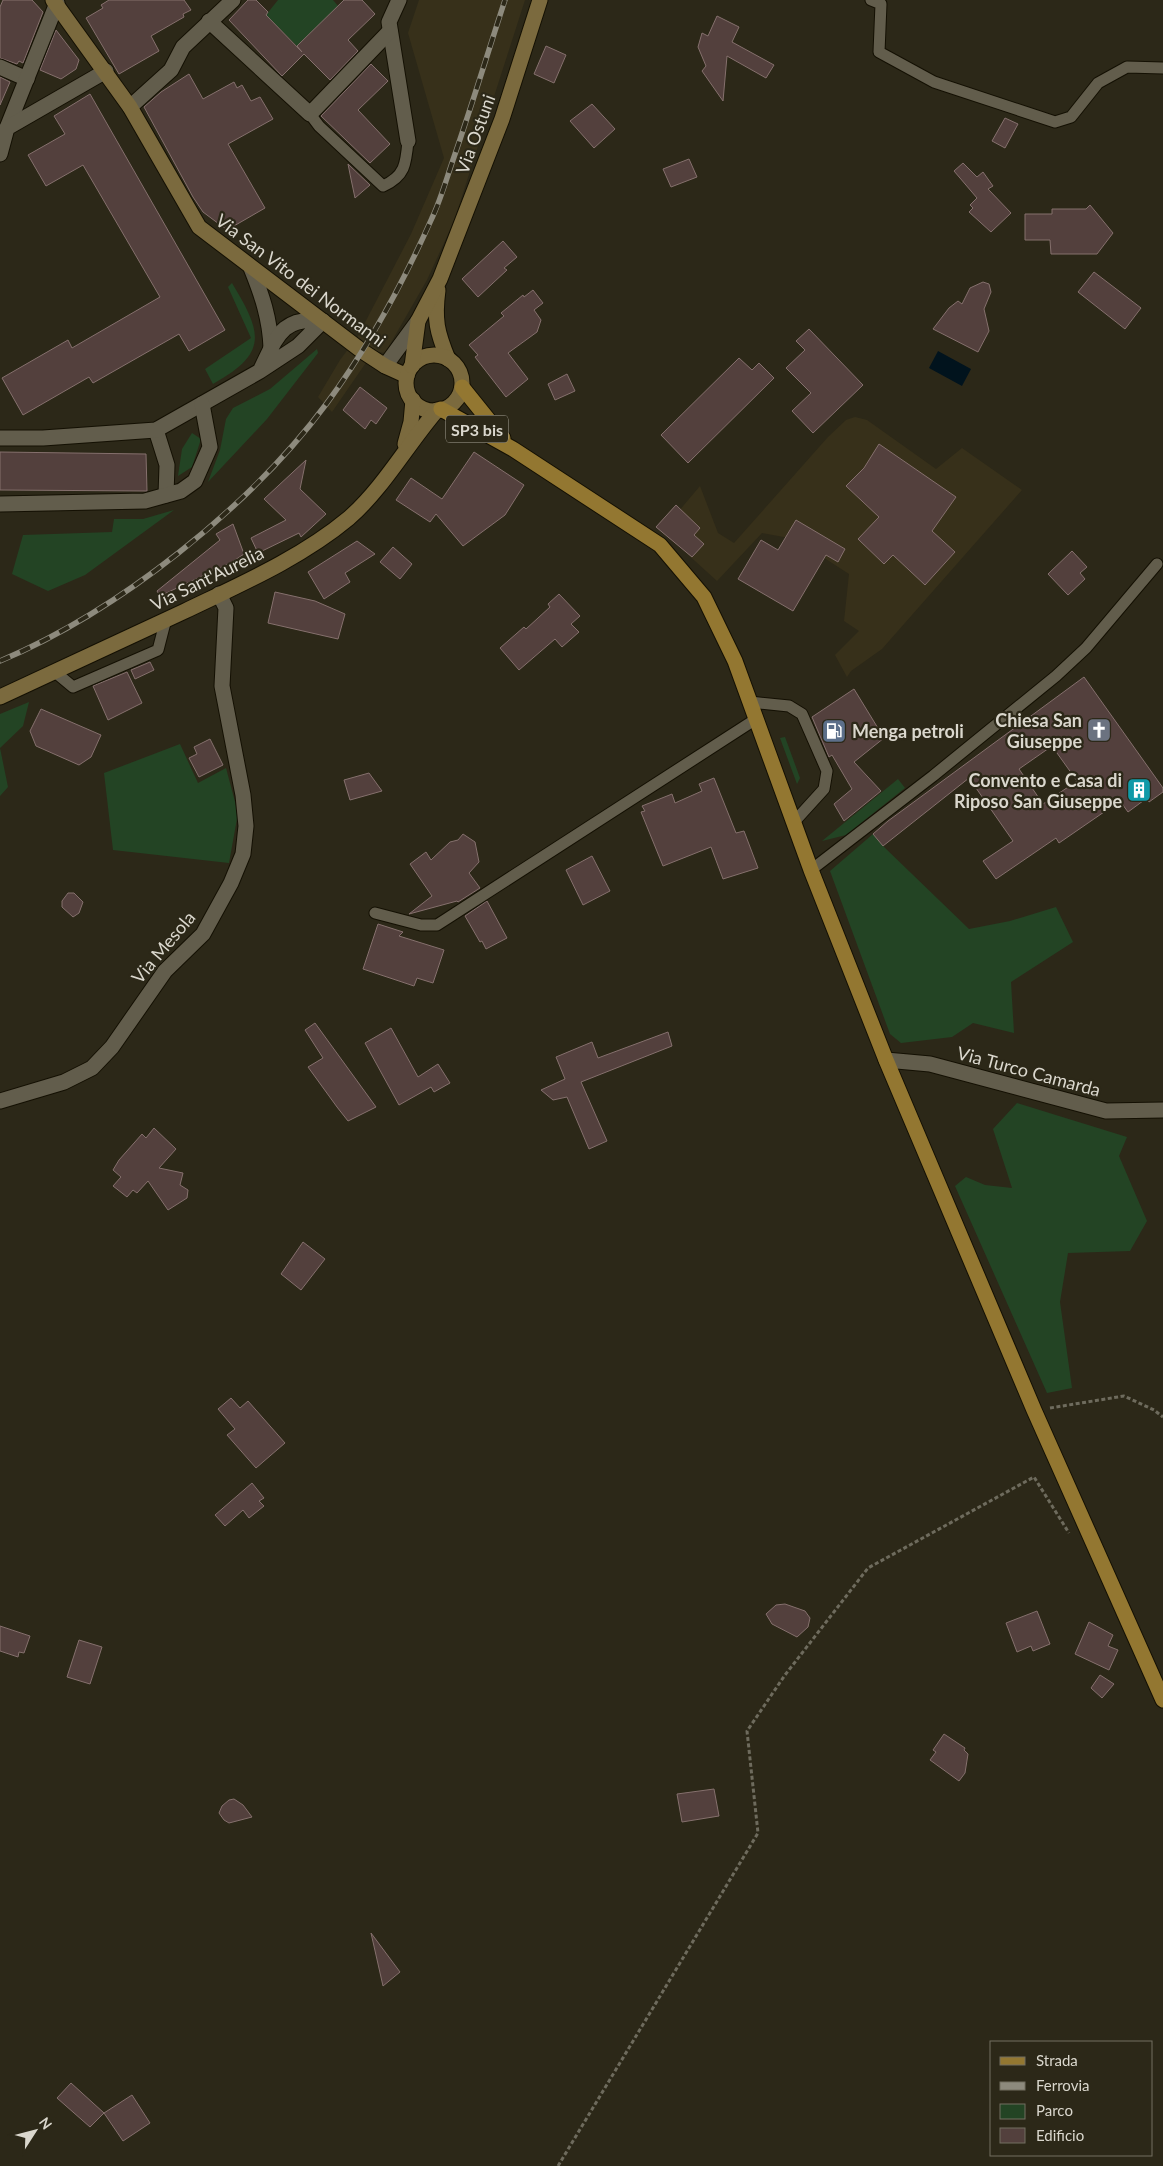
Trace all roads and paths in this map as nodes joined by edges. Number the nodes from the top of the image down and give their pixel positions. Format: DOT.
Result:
graph roads {
  1 [pos="233,0"];
  2 [pos="397,0"];
  3 [pos="540,0"];
  4 [pos="871,0"];
  5 [pos="55,2"];
  6 [pos="209,21"];
  7 [pos="390,31"];
  8 [pos="0,67"];
  9 [pos="1163,68"];
  10 [pos="106,71"];
  11 [pos="27,79"];
  12 [pos="130,107"];
  13 [pos="310,114"];
  14 [pos="7,128"];
  15 [pos="408,141"];
  16 [pos="0,154"];
  17 [pos="251,268"];
  18 [pos="440,279"];
  19 [pos="418,321"];
  20 [pos="322,322"];
  21 [pos="271,350"];
  22 [pos="448,359"];
  23 [pos="385,366"];
  24 [pos="260,371"];
  25 [pos="410,371"];
  26 [pos="462,387"];
  27 [pos="413,400"];
  28 [pos="202,404"];
  29 [pos="439,410"];
  30 [pos="156,430"];
  31 [pos="0,438"];
  32 [pos="513,449"];
  33 [pos="402,453"];
  34 [pos="166,495"];
  35 [pos="0,504"];
  36 [pos="1157,564"];
  37 [pos="220,594"];
  38 [pos="166,619"];
  39 [pos="55,672"];
  40 [pos="0,697"];
  41 [pos="750,702"];
  42 [pos="756,718"];
  43 [pos="794,822"];
  44 [pos="811,870"];
  45 [pos="375,913"];
  46 [pos="886,1060"];
  47 [pos="0,1101"];
  48 [pos="1163,1110"];
  49 [pos="1034,1410"];
  50 [pos="1163,1417"];
  51 [pos="1074,1541"];
  52 [pos="1163,1700"];
  53 [pos="558,2166"];
  1 -- 6 [label="street"];
  2 -- 7 [label="street"];
  3 -- 18 [label="main road, Via Ostuni"];
  4 -- 9 [label="lane"];
  5 -- 10 [label="main road, Via San Vito dei Normanni"];
  5 -- 11 [label="street"];
  6 -- 12 [label="street"];
  6 -- 13 [label="street"];
  7 -- 13 [label="street"];
  7 -- 15 [label="street"];
  8 -- 11 [label="street"];
  10 -- 12 [label="main road, Via San Vito dei Normanni"];
  10 -- 14 [label="street"];
  11 -- 14 [label="street"];
  12 -- 17 [label="main road, Via San Vito dei Normanni"];
  13 -- 15 [label="lane"];
  14 -- 16 [label="street"];
  17 -- 20 [label="main road, Via San Vito dei Normanni"];
  17 -- 21 [label="street"];
  18 -- 19 [label="main road"];
  18 -- 22 [label="main road"];
  19 -- 23 [label="street"];
  19 -- 25 [label="main road"];
  20 -- 21 [label="street"];
  20 -- 23 [label="main road, Via San Vito dei Normanni"];
  20 -- 24 [label="street"];
  21 -- 24 [label="street"];
  22 -- 25 [label="main road"];
  22 -- 26 [label="main road"];
  23 -- 25 [label="main road, Via San Vito dei Normanni"];
  24 -- 28 [label="street"];
  25 -- 27 [label="main road"];
  26 -- 29 [label="main road"];
  26 -- 32 [label="main road, SP3 bis"];
  27 -- 29 [label="main road"];
  27 -- 33 [label="main road"];
  28 -- 30 [label="street"];
  28 -- 34 [label="street"];
  29 -- 32 [label="main road, SP3 bis"];
  29 -- 33 [label="main road"];
  30 -- 31 [label="street"];
  30 -- 34 [label="street"];
  32 -- 41 [label="main road, SP3 bis"];
  33 -- 37 [label="main road, Via Sant'Aurelia"];
  34 -- 35 [label="street"];
  36 -- 44 [label="lane"];
  37 -- 38 [label="main road, Via Sant'Aurelia"];
  37 -- 47 [label="street, Via Mesola"];
  38 -- 39 [label="main road, Via Sant'Aurelia"];
  38 -- 39 [label="lane"];
  39 -- 40 [label="main road, Via Sant'Aurelia"];
  41 -- 42 [label="main road"];
  41 -- 43 [label="lane"];
  42 -- 43 [label="main road"];
  42 -- 45 [label="lane"];
  43 -- 44 [label="main road"];
  44 -- 46 [label="main road"];
  46 -- 48 [label="street, Via Turco Camarda"];
  46 -- 49 [label="main road"];
  49 -- 50 [label="path"];
  49 -- 52 [label="main road"];
  51 -- 53 [label="path"];
}
